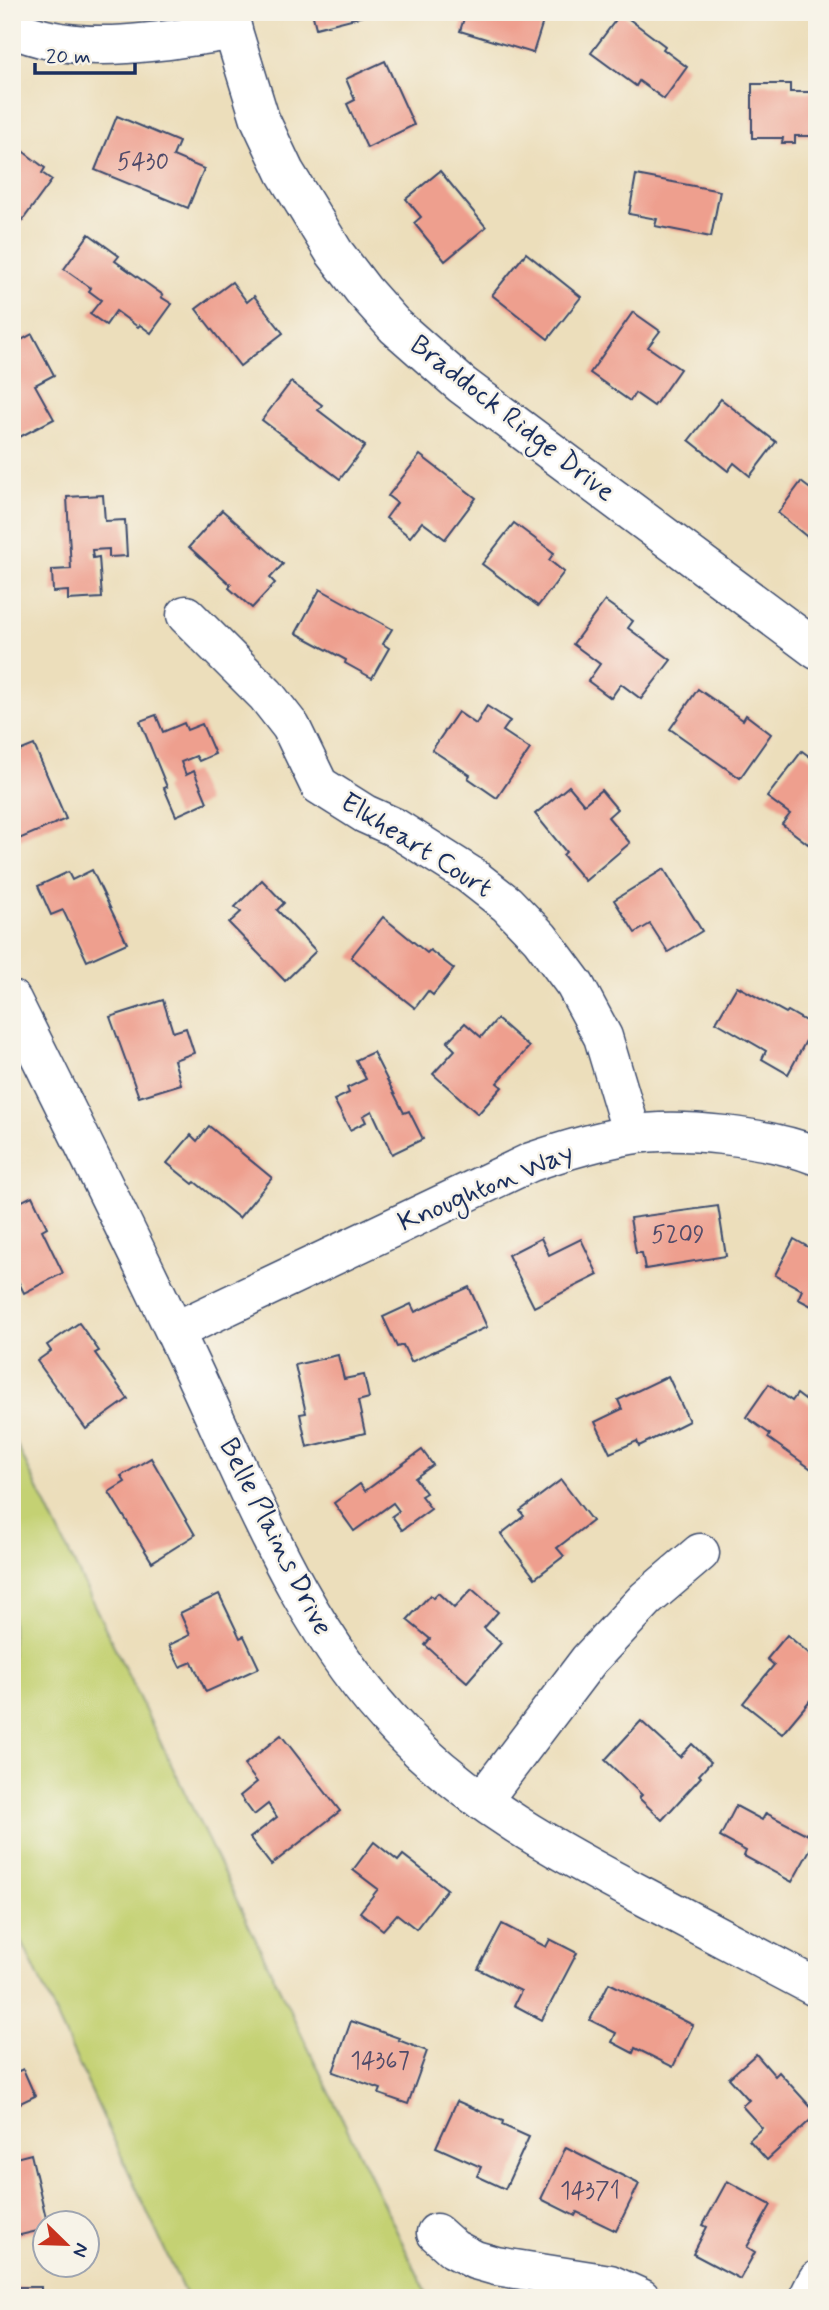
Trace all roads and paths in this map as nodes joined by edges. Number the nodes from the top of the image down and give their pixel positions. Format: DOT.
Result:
graph roads {
  1 [pos="231,22"];
  2 [pos="12,28"];
  3 [pos="186,615"];
  4 [pos="817,650"];
  5 [pos="12,1000"];
  6 [pos="632,1134"];
  7 [pos="817,1156"];
  8 [pos="174,1331"];
  9 [pos="700,1553"];
  10 [pos="482,1801"];
  11 [pos="817,1989"];
  12 [pos="436,2233"];
  13 [pos="817,2280"];
  14 [pos="640,2298"];
  15 [pos="808,2298"];
  1 -- 2 [label="street"];
  1 -- 4 [label="street, Braddock Ridge Drive"];
  3 -- 6 [label="street, Elkheart Court"];
  5 -- 8 [label="street, Belle Plains Drive"];
  6 -- 7 [label="street, Knoughton Way"];
  6 -- 8 [label="street, Knoughton Way"];
  8 -- 10 [label="street, Belle Plains Drive"];
  9 -- 10 [label="street"];
  10 -- 11 [label="street, Belle Plains Drive"];
  12 -- 14 [label="street"];
  13 -- 15 [label="street"];
}
